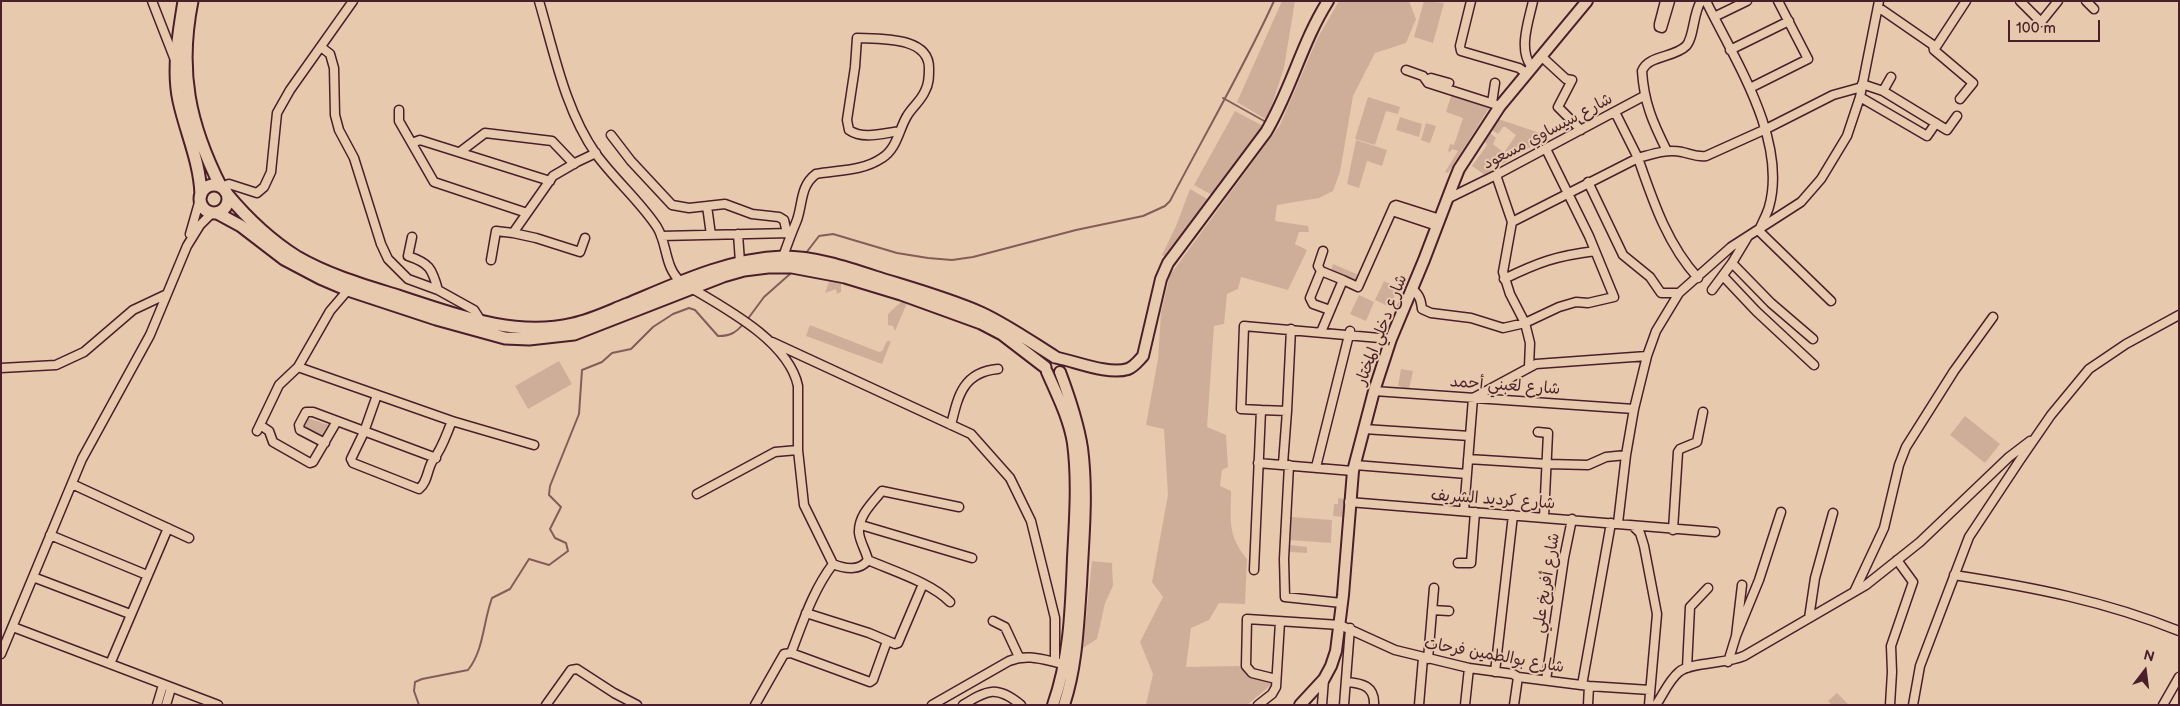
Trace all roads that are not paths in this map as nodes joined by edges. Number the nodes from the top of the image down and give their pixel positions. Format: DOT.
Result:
graph roads {
  1 [pos="152,1"];
  2 [pos="184,1"];
  3 [pos="192,1"];
  4 [pos="353,1"];
  5 [pos="539,1"];
  6 [pos="1328,1"];
  7 [pos="1471,1"];
  8 [pos="1533,1"];
  9 [pos="1587,1"];
  10 [pos="1664,1"];
  11 [pos="1670,1"];
  12 [pos="1701,1"];
  13 [pos="1706,1"];
  14 [pos="1747,1"];
  15 [pos="1778,1"];
  16 [pos="1966,1"];
  17 [pos="2020,1"];
  18 [pos="2058,1"];
  19 [pos="2086,1"];
  20 [pos="1878,4"];
  21 [pos="2094,9"];
  22 [pos="1714,17"];
  23 [pos="1789,21"];
  24 [pos="321,47"];
  25 [pos="1730,50"];
  26 [pos="1934,50"];
  27 [pos="1541,56"];
  28 [pos="177,65"];
  29 [pos="1525,69"];
  30 [pos="1406,70"];
  31 [pos="1891,77"];
  32 [pos="1426,80"];
  33 [pos="1449,83"];
  34 [pos="1495,83"];
  35 [pos="1862,85"];
  36 [pos="1750,88"];
  37 [pos="1883,92"];
  38 [pos="1644,96"];
  39 [pos="1860,97"];
  40 [pos="1960,99"];
  41 [pos="1496,104"];
  42 [pos="399,110"];
  43 [pos="1615,112"];
  44 [pos="1957,116"];
  45 [pos="1936,123"];
  46 [pos="1766,129"];
  47 [pos="1581,130"];
  48 [pos="900,131"];
  49 [pos="611,135"];
  50 [pos="412,144"];
  51 [pos="1546,149"];
  52 [pos="1667,151"];
  53 [pos="460,152"];
  54 [pos="596,153"];
  55 [pos="1638,158"];
  56 [pos="574,164"];
  57 [pos="1496,175"];
  58 [pos="550,181"];
  59 [pos="1588,182"];
  60 [pos="1453,184"];
  61 [pos="223,189"];
  62 [pos="1463,191"];
  63 [pos="1568,193"];
  64 [pos="200,197"];
  65 [pos="1447,199"];
  66 [pos="707,206"];
  67 [pos="214,213"];
  68 [pos="527,213"];
  69 [pos="1439,222"];
  70 [pos="1512,222"];
  71 [pos="1759,230"];
  72 [pos="513,233"];
  73 [pos="789,233"];
  74 [pos="738,234"];
  75 [pos="711,235"];
  76 [pos="661,236"];
  77 [pos="1748,236"];
  78 [pos="412,237"];
  79 [pos="585,238"];
  80 [pos="187,246"];
  81 [pos="1323,251"];
  82 [pos="1594,251"];
  83 [pos="783,257"];
  84 [pos="490,260"];
  85 [pos="740,262"];
  86 [pos="1732,263"];
  87 [pos="1321,270"];
  88 [pos="1723,276"];
  89 [pos="1698,278"];
  90 [pos="1504,279"];
  91 [pos="1343,280"];
  92 [pos="681,282"];
  93 [pos="691,288"];
  94 [pos="348,290"];
  95 [pos="438,290"];
  96 [pos="1412,290"];
  97 [pos="1712,290"];
  98 [pos="1680,293"];
  99 [pos="167,294"];
  100 [pos="1831,301"];
  101 [pos="1330,310"];
  102 [pos="2179,314"];
  103 [pos="1992,317"];
  104 [pos="481,321"];
  105 [pos="1525,323"];
  106 [pos="1291,329"];
  107 [pos="1321,332"];
  108 [pos="1349,333"];
  109 [pos="1813,338"];
  110 [pos="1391,339"];
  111 [pos="768,340"];
  112 [pos="1647,356"];
  113 [pos="1814,365"];
  114 [pos="1065,366"];
  115 [pos="298,367"];
  116 [pos="1529,367"];
  117 [pos="1,368"];
  118 [pos="998,369"];
  119 [pos="1046,369"];
  120 [pos="1374,391"];
  121 [pos="377,395"];
  122 [pos="1472,398"];
  123 [pos="1634,409"];
  124 [pos="1261,410"];
  125 [pos="1287,411"];
  126 [pos="1703,412"];
  127 [pos="337,421"];
  128 [pos="452,421"];
  129 [pos="951,425"];
  130 [pos="1364,429"];
  131 [pos="364,432"];
  132 [pos="1538,432"];
  133 [pos="2037,435"];
  134 [pos="1470,436"];
  135 [pos="325,443"];
  136 [pos="534,445"];
  137 [pos="798,450"];
  138 [pos="1626,455"];
  139 [pos="436,458"];
  140 [pos="1468,459"];
  141 [pos="1258,462"];
  142 [pos="1286,464"];
  143 [pos="1547,464"];
  144 [pos="1316,467"];
  145 [pos="1354,468"];
  146 [pos="1467,474"];
  147 [pos="72,484"];
  148 [pos="697,494"];
  149 [pos="1349,502"];
  150 [pos="959,507"];
  151 [pos="1464,511"];
  152 [pos="1475,512"];
  153 [pos="1781,512"];
  154 [pos="1833,513"];
  155 [pos="1513,516"];
  156 [pos="1544,517"];
  157 [pos="1572,519"];
  158 [pos="1614,523"];
  159 [pos="861,525"];
  160 [pos="1634,527"];
  161 [pos="168,528"];
  162 [pos="1673,530"];
  163 [pos="1716,532"];
  164 [pos="50,535"];
  165 [pos="189,538"];
  166 [pos="972,558"];
  167 [pos="868,560"];
  168 [pos="1897,560"];
  169 [pos="1458,562"];
  170 [pos="834,564"];
  171 [pos="1254,570"];
  172 [pos="147,575"];
  173 [pos="1954,575"];
  174 [pos="33,577"];
  175 [pos="922,584"];
  176 [pos="1742,585"];
  177 [pos="1434,588"];
  178 [pos="1708,588"];
  179 [pos="1854,592"];
  180 [pos="950,602"];
  181 [pos="1342,604"];
  182 [pos="1432,610"];
  183 [pos="1449,611"];
  184 [pos="806,613"];
  185 [pos="130,614"];
  186 [pos="1809,618"];
  187 [pos="993,620"];
  188 [pos="1280,622"];
  189 [pos="1345,626"];
  190 [pos="13,628"];
  191 [pos="2179,631"];
  192 [pos="1736,636"];
  193 [pos="887,641"];
  194 [pos="791,653"];
  195 [pos="1,654"];
  196 [pos="1019,657"];
  197 [pos="1426,659"];
  198 [pos="1728,662"];
  199 [pos="1059,663"];
  200 [pos="110,664"];
  201 [pos="1469,668"];
  202 [pos="1687,668"];
  203 [pos="1495,672"];
  204 [pos="1518,677"];
  205 [pos="2179,677"];
  206 [pos="1276,679"];
  207 [pos="1324,679"];
  208 [pos="1546,680"];
  209 [pos="1346,682"];
  210 [pos="1586,685"];
  211 [pos="167,686"];
  212 [pos="1650,690"];
  213 [pos="157,705"];
  214 [pos="166,705"];
  215 [pos="218,705"];
  216 [pos="546,705"];
  217 [pos="637,705"];
  218 [pos="756,705"];
  219 [pos="932,705"];
  220 [pos="963,705"];
  221 [pos="1021,705"];
  222 [pos="1053,705"];
  223 [pos="1064,705"];
  224 [pos="1258,705"];
  225 [pos="1300,705"];
  226 [pos="1322,705"];
  227 [pos="1344,705"];
  228 [pos="1374,705"];
  229 [pos="1420,705"];
  230 [pos="1465,705"];
  231 [pos="1514,705"];
  232 [pos="1588,705"];
  233 [pos="1649,705"];
  234 [pos="1656,705"];
  235 [pos="1890,705"];
  236 [pos="1913,705"];
  237 [pos="2163,705"];
  1 -- 28 [label="street"];
  2 -- 28 [label="highway"];
  3 -- 61 [label="highway"];
  4 -- 24 [label="street"];
  5 -- 54 [label="street"];
  6 -- 114 [label="main road"];
  7 -- 29 [label="street"];
  8 -- 29 [label="street"];
  9 -- 27 [label="main road, شارع دخلي المختار"];
  10 -- 11 [label="street"];
  12 -- 38 [label="street"];
  13 -- 22 [label="street"];
  14 -- 22 [label="street"];
  15 -- 23 [label="street"];
  16 -- 26 [label="street"];
  17 -- 18 [label="street"];
  19 -- 21 [label="street"];
  20 -- 26 [label="street"];
  20 -- 35 [label="street"];
  22 -- 25 [label="street"];
  23 -- 25 [label="street"];
  23 -- 36 [label="street"];
  24 -- 61 [label="street"];
  24 -- 95 [label="street"];
  25 -- 36 [label="street"];
  26 -- 40 [label="street"];
  27 -- 29 [label="main road, شارع دخلي المختار"];
  27 -- 47 [label="street"];
  28 -- 64 [label="highway"];
  29 -- 41 [label="main road, شارع دخلي المختار"];
  30 -- 32 [label="street"];
  31 -- 37 [label="street"];
  32 -- 33 [label="street"];
  32 -- 41 [label="street"];
  34 -- 41 [label="street"];
  35 -- 37 [label="street"];
  35 -- 39 [label="street"];
  35 -- 46 [label="street"];
  36 -- 46 [label="street"];
  37 -- 45 [label="street"];
  38 -- 43 [label="street, شارع سيساوي مسعود"];
  38 -- 52 [label="street"];
  39 -- 45 [label="street"];
  39 -- 71 [label="street"];
  41 -- 60 [label="main road, شارع دخلي المختار"];
  42 -- 50 [label="street"];
  43 -- 47 [label="street, شارع سيساوي مسعود"];
  43 -- 55 [label="street"];
  44 -- 45 [label="street"];
  46 -- 52 [label="street"];
  46 -- 71 [label="street"];
  47 -- 51 [label="street, شارع سيساوي مسعود"];
  48 -- 48 [label="street"];
  48 -- 73 [label="street"];
  49 -- 66 [label="street"];
  50 -- 53 [label="street"];
  50 -- 68 [label="street"];
  51 -- 57 [label="street, شارع سيساوي مسعود"];
  51 -- 63 [label="street"];
  52 -- 55 [label="street"];
  53 -- 56 [label="street"];
  53 -- 58 [label="street"];
  54 -- 56 [label="street"];
  54 -- 76 [label="street"];
  55 -- 59 [label="street"];
  55 -- 89 [label="street"];
  56 -- 58 [label="street"];
  57 -- 62 [label="street, شارع سيساوي مسعود"];
  57 -- 70 [label="street"];
  58 -- 68 [label="street"];
  59 -- 63 [label="street"];
  59 -- 98 [label="street"];
  60 -- 62 [label="street"];
  60 -- 65 [label="main road, شارع دخلي المختار"];
  61 -- 64 [label="highway"];
  61 -- 67 [label="highway"];
  61 -- 104 [label="highway"];
  62 -- 65 [label="street, شارع سيساوي مسعود"];
  63 -- 70 [label="street"];
  63 -- 82 [label="street"];
  64 -- 67 [label="highway"];
  64 -- 80 [label="street"];
  65 -- 69 [label="main road, شارع دخلي المختار"];
  66 -- 73 [label="street"];
  66 -- 75 [label="street"];
  67 -- 80 [label="street"];
  67 -- 94 [label="highway"];
  68 -- 72 [label="street"];
  69 -- 91 [label="street"];
  69 -- 96 [label="main road, شارع دخلي المختار"];
  70 -- 90 [label="street"];
  71 -- 77 [label="street"];
  71 -- 100 [label="street"];
  72 -- 79 [label="street"];
  72 -- 84 [label="street"];
  73 -- 74 [label="street"];
  73 -- 83 [label="street"];
  74 -- 75 [label="street"];
  74 -- 85 [label="street"];
  75 -- 76 [label="street"];
  76 -- 92 [label="street"];
  77 -- 86 [label="street"];
  77 -- 89 [label="street"];
  78 -- 95 [label="street"];
  80 -- 99 [label="street"];
  81 -- 87 [label="street"];
  82 -- 90 [label="street"];
  82 -- 105 [label="street"];
  83 -- 85 [label="highway"];
  83 -- 114 [label="highway"];
  85 -- 92 [label="highway"];
  86 -- 88 [label="street"];
  86 -- 109 [label="street"];
  87 -- 91 [label="street"];
  87 -- 101 [label="street"];
  88 -- 97 [label="street"];
  88 -- 113 [label="street"];
  89 -- 98 [label="street"];
  90 -- 105 [label="street"];
  91 -- 101 [label="street"];
  92 -- 93 [label="street"];
  92 -- 104 [label="highway"];
  93 -- 94 [label="highway"];
  93 -- 111 [label="street"];
  93 -- 119 [label="highway"];
  94 -- 115 [label="street"];
  95 -- 104 [label="street"];
  96 -- 105 [label="street"];
  96 -- 110 [label="main road, شارع دخلي المختار"];
  98 -- 112 [label="street"];
  99 -- 117 [label="street"];
  99 -- 147 [label="street"];
  101 -- 107 [label="street"];
  102 -- 133 [label="street"];
  103 -- 179 [label="street"];
  105 -- 116 [label="street"];
  106 -- 107 [label="street"];
  106 -- 124 [label="street"];
  106 -- 125 [label="street"];
  107 -- 108 [label="street"];
  108 -- 110 [label="street"];
  108 -- 144 [label="street"];
  110 -- 120 [label="main road, شارع دخلي المختار"];
  111 -- 129 [label="street"];
  111 -- 137 [label="street"];
  112 -- 116 [label="street"];
  112 -- 123 [label="street"];
  114 -- 119 [label="main road"];
  114 -- 119 [label="main road"];
  114 -- 223 [label="main road"];
  115 -- 121 [label="street"];
  115 -- 135 [label="street"];
  116 -- 122 [label="street"];
  118 -- 129 [label="street"];
  119 -- 199 [label="main road"];
  120 -- 122 [label="street, شارع لعبني أحمد"];
  120 -- 130 [label="main road, شارع دخلي المختار"];
  121 -- 128 [label="street"];
  121 -- 131 [label="street"];
  122 -- 123 [label="street, شارع لعبني أحمد"];
  122 -- 134 [label="street"];
  123 -- 138 [label="street"];
  124 -- 125 [label="street"];
  124 -- 141 [label="street"];
  125 -- 142 [label="street"];
  126 -- 162 [label="street"];
  127 -- 131 [label="street"];
  127 -- 135 [label="street"];
  127 -- 135 [label="street"];
  128 -- 136 [label="street"];
  128 -- 139 [label="street"];
  129 -- 199 [label="street"];
  130 -- 134 [label="street"];
  130 -- 145 [label="main road, شارع دخلي المختار"];
  131 -- 139 [label="street"];
  131 -- 139 [label="street"];
  132 -- 143 [label="street"];
  133 -- 168 [label="street"];
  133 -- 173 [label="street"];
  134 -- 140 [label="street"];
  137 -- 148 [label="street"];
  137 -- 170 [label="street"];
  138 -- 143 [label="street"];
  138 -- 158 [label="street"];
  140 -- 143 [label="street"];
  140 -- 146 [label="street"];
  141 -- 142 [label="street"];
  141 -- 171 [label="street"];
  142 -- 144 [label="street"];
  142 -- 181 [label="street"];
  143 -- 156 [label="street"];
  144 -- 145 [label="street"];
  145 -- 146 [label="street"];
  145 -- 149 [label="main road, شارع دخلي المختار"];
  146 -- 151 [label="street"];
  147 -- 161 [label="street"];
  147 -- 164 [label="street"];
  149 -- 151 [label="street, شارع كرديد الشريف"];
  149 -- 181 [label="main road, شارع دخلي المختار"];
  150 -- 159 [label="street"];
  151 -- 152 [label="street, شارع كرديد الشريف"];
  152 -- 155 [label="street, شارع كرديد الشريف"];
  152 -- 169 [label="street"];
  153 -- 192 [label="street"];
  154 -- 186 [label="street"];
  155 -- 156 [label="street, شارع كرديد الشريف"];
  155 -- 203 [label="street"];
  156 -- 157 [label="street, شارع كرديد الشريف"];
  157 -- 158 [label="street, شارع كرديد الشريف"];
  157 -- 208 [label="street, شارع أفريخ علي"];
  158 -- 160 [label="street, شارع كرديد الشريف"];
  158 -- 210 [label="street"];
  159 -- 166 [label="street"];
  159 -- 167 [label="street"];
  160 -- 162 [label="street, شارع كرديد الشريف"];
  160 -- 212 [label="street"];
  161 -- 165 [label="street"];
  161 -- 172 [label="street"];
  162 -- 163 [label="street, شارع كرديد الشريف"];
  164 -- 172 [label="street"];
  164 -- 174 [label="street"];
  167 -- 170 [label="street"];
  167 -- 175 [label="street"];
  168 -- 179 [label="street"];
  168 -- 235 [label="street"];
  170 -- 184 [label="street"];
  172 -- 185 [label="street"];
  173 -- 191 [label="street"];
  173 -- 236 [label="street"];
  174 -- 185 [label="street"];
  174 -- 190 [label="street"];
  175 -- 180 [label="street"];
  175 -- 193 [label="street"];
  176 -- 192 [label="street"];
  177 -- 182 [label="street"];
  178 -- 202 [label="street"];
  179 -- 186 [label="street"];
  181 -- 189 [label="main road, شارع دخلي المختار"];
  182 -- 183 [label="street"];
  182 -- 197 [label="street"];
  184 -- 193 [label="street"];
  184 -- 194 [label="street"];
  185 -- 200 [label="street"];
  186 -- 198 [label="street"];
  187 -- 196 [label="street"];
  188 -- 189 [label="street"];
  188 -- 206 [label="street"];
  188 -- 206 [label="street"];
  189 -- 197 [label="street, شارع بوالطمين فرحات"];
  189 -- 207 [label="main road, شارع دخلي المختار"];
  189 -- 209 [label="street"];
  190 -- 195 [label="street"];
  190 -- 200 [label="street"];
  192 -- 198 [label="street"];
  193 -- 194 [label="street"];
  194 -- 218 [label="street"];
  196 -- 199 [label="street"];
  196 -- 219 [label="street"];
  197 -- 201 [label="street, شارع بوالطمين فرحات"];
  197 -- 229 [label="street"];
  198 -- 202 [label="street"];
  199 -- 222 [label="main road"];
  200 -- 211 [label="street"];
  201 -- 203 [label="street, شارع بوالطمين فرحات"];
  201 -- 230 [label="street"];
  202 -- 234 [label="street"];
  203 -- 204 [label="street, شارع بوالطمين فرحات"];
  204 -- 208 [label="street, شارع بوالطمين فرحات"];
  204 -- 231 [label="street"];
  205 -- 237 [label="street"];
  206 -- 224 [label="street"];
  207 -- 225 [label="main road, شارع دخلي المختار"];
  207 -- 226 [label="street"];
  208 -- 210 [label="street, شارع بوالطمين فرحات"];
  209 -- 227 [label="street"];
  209 -- 228 [label="street"];
  210 -- 212 [label="street, شارع بوالطمين فرحات"];
  210 -- 232 [label="street"];
  211 -- 213 [label="street"];
  211 -- 214 [label="street"];
  211 -- 215 [label="street"];
  212 -- 233 [label="street"];
  216 -- 217 [label="street"];
  220 -- 221 [label="street"];
}
